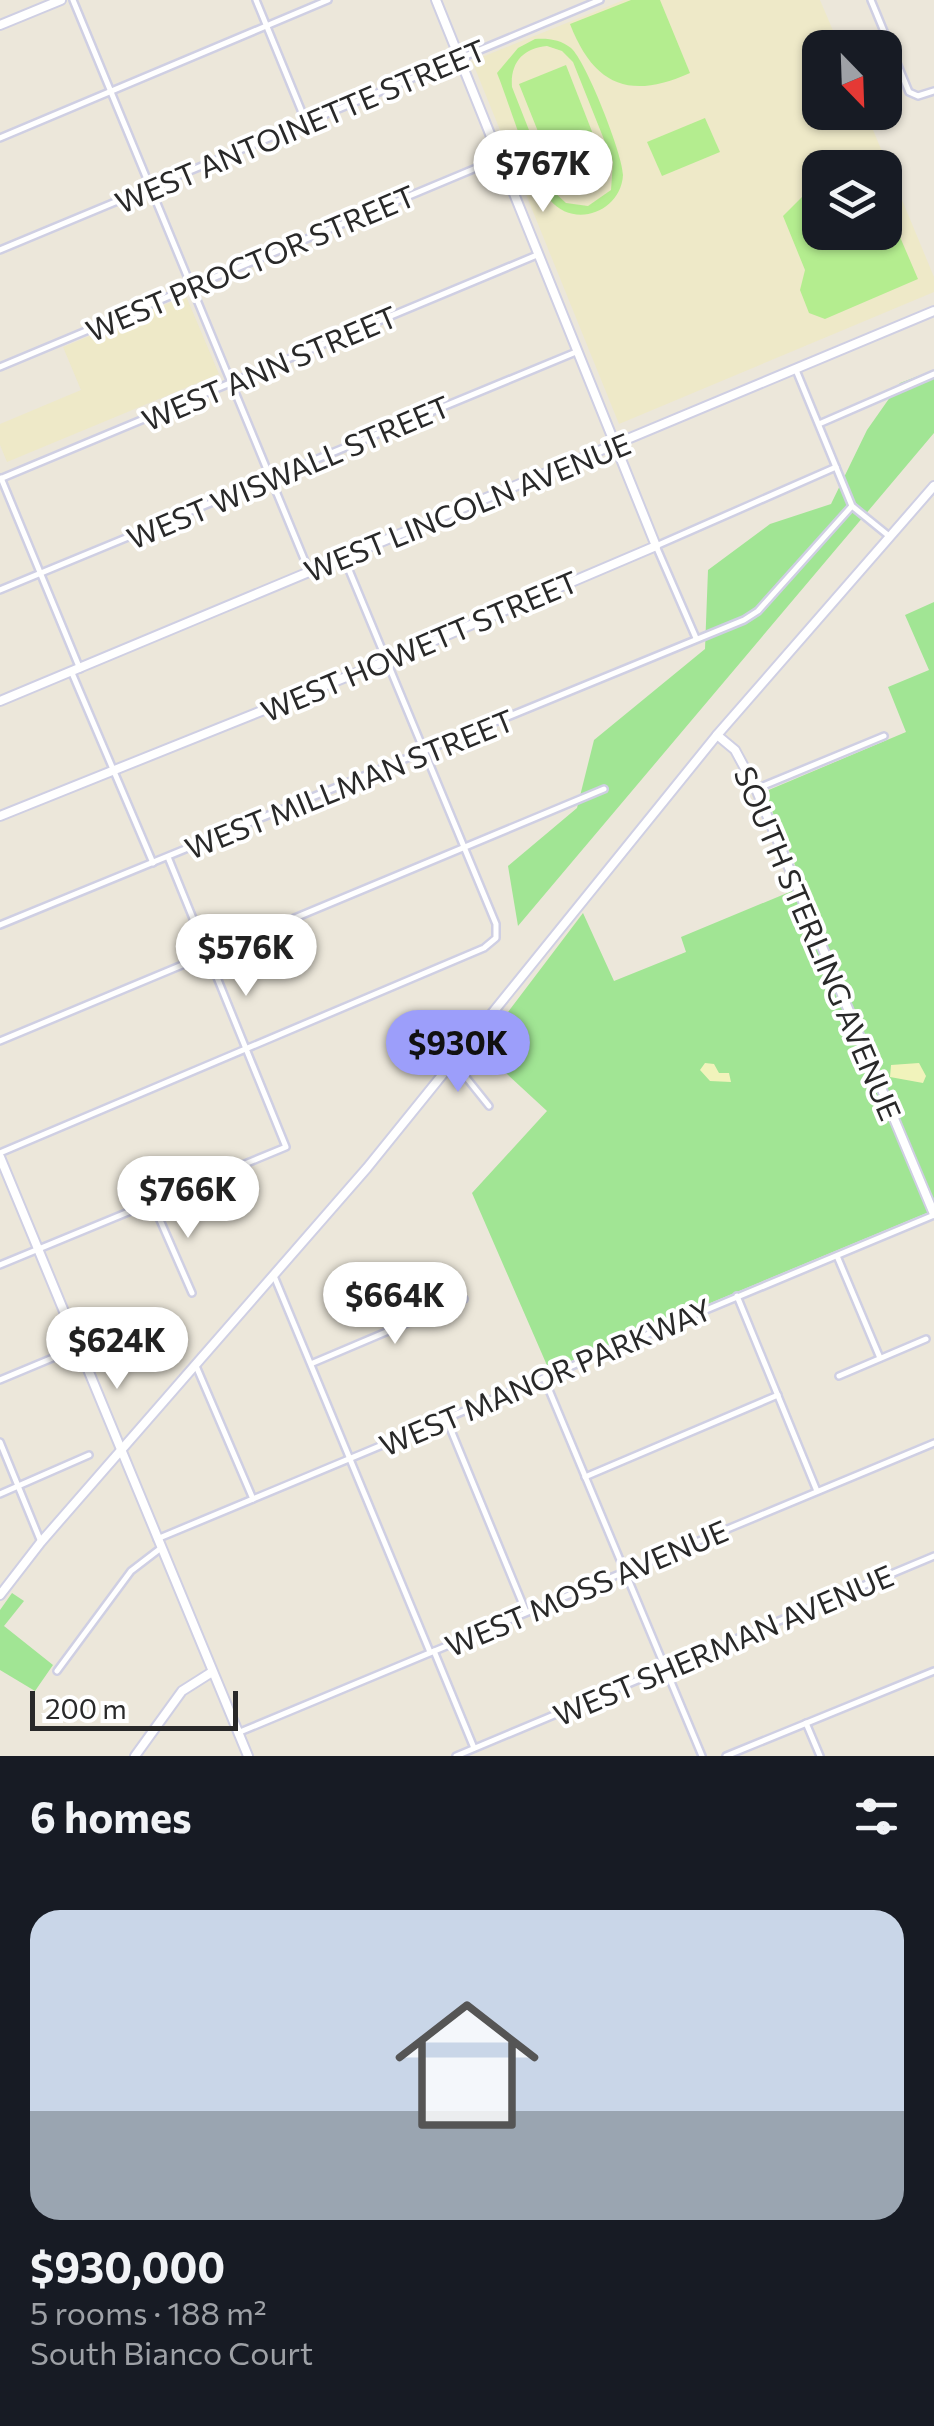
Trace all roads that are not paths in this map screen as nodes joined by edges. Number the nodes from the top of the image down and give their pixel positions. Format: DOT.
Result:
graph roads {
  1 [pos="61,0"];
  2 [pos="73,0"];
  3 [pos="256,0"];
  4 [pos="328,0"];
  5 [pos="436,0"];
  6 [pos="600,0"];
  7 [pos="872,0"];
  8 [pos="266,25"];
  9 [pos="0,26"];
  10 [pos="460,57"];
  11 [pos="110,91"];
  12 [pos="934,91"];
  13 [pos="306,122"];
  14 [pos="0,138"];
  15 [pos="500,158"];
  16 [pos="151,186"];
  17 [pos="0,250"];
  18 [pos="538,254"];
  19 [pos="191,287"];
  20 [pos="934,311"];
  21 [pos="576,352"];
  22 [pos="0,367"];
  23 [pos="796,370"];
  24 [pos="934,374"];
  25 [pos="232,383"];
  26 [pos="819,424"];
  27 [pos="614,446"];
  28 [pos="836,467"];
  29 [pos="0,478"];
  30 [pos="271,479"];
  31 [pos="934,486"];
  32 [pos="852,506"];
  33 [pos="889,536"];
  34 [pos="656,546"];
  35 [pos="343,556"];
  36 [pos="308,571"];
  37 [pos="41,574"];
  38 [pos="0,590"];
  39 [pos="696,638"];
  40 [pos="386,661"];
  41 [pos="76,671"];
  42 [pos="0,701"];
  43 [pos="717,734"];
  44 [pos="884,736"];
  45 [pos="425,754"];
  46 [pos="114,771"];
  47 [pos="604,789"];
  48 [pos="756,789"];
  49 [pos="0,816"];
  50 [pos="464,851"];
  51 [pos="168,857"];
  52 [pos="153,863"];
  53 [pos="0,926"];
  54 [pos="210,956"];
  55 [pos="0,1042"];
  56 [pos="248,1049"];
  57 [pos="453,1061"];
  58 [pos="490,1106"];
  59 [pos="0,1155"];
  60 [pos="152,1203"];
  61 [pos="934,1214"];
  62 [pos="38,1249"];
  63 [pos="837,1256"];
  64 [pos="0,1265"];
  65 [pos="274,1276"];
  66 [pos="192,1293"];
  67 [pos="737,1296"];
  68 [pos="464,1300"];
  69 [pos="926,1339"];
  70 [pos="78,1346"];
  71 [pos="880,1358"];
  72 [pos="313,1363"];
  73 [pos="196,1366"];
  74 [pos="839,1376"];
  75 [pos="544,1378"];
  76 [pos="0,1380"];
  77 [pos="778,1395"];
  78 [pos="446,1418"];
  79 [pos="0,1442"];
  80 [pos="934,1443"];
  81 [pos="121,1450"];
  82 [pos="90,1455"];
  83 [pos="352,1458"];
  84 [pos="585,1476"];
  85 [pos="18,1486"];
  86 [pos="817,1491"];
  87 [pos="0,1494"];
  88 [pos="253,1499"];
  89 [pos="41,1542"];
  90 [pos="159,1544"];
  91 [pos="934,1556"];
  92 [pos="625,1571"];
  93 [pos="0,1595"];
  94 [pos="526,1612"];
  95 [pos="432,1652"];
  96 [pos="665,1669"];
  97 [pos="58,1671"];
  98 [pos="934,1671"];
  99 [pos="212,1672"];
  100 [pos="806,1723"];
  101 [pos="238,1733"];
  102 [pos="476,1748"];
  103 [pos="135,1756"];
  104 [pos="248,1756"];
  105 [pos="456,1756"];
  106 [pos="482,1756"];
  107 [pos="702,1756"];
  108 [pos="726,1756"];
  109 [pos="820,1756"];
  1 -- 9 [label="main road"];
  2 -- 11 [label="street"];
  3 -- 8 [label="street"];
  4 -- 8 [label="street"];
  5 -- 10 [label="main road"];
  6 -- 10 [label="street, WEST ANTOINETTE STREET"];
  7 -- 12 [label="street"];
  8 -- 11 [label="street"];
  8 -- 13 [label="street"];
  10 -- 13 [label="street, WEST ANTOINETTE STREET"];
  10 -- 15 [label="main road"];
  11 -- 14 [label="street"];
  11 -- 16 [label="street"];
  13 -- 16 [label="street, WEST ANTOINETTE STREET"];
  15 -- 18 [label="main road"];
  15 -- 19 [label="street, WEST PROCTOR STREET"];
  16 -- 17 [label="street, WEST ANTOINETTE STREET"];
  16 -- 19 [label="street"];
  18 -- 21 [label="main road"];
  18 -- 25 [label="street, WEST ANN STREET"];
  19 -- 22 [label="street, WEST PROCTOR STREET"];
  19 -- 25 [label="street"];
  20 -- 23 [label="main road, WEST LINCOLN AVENUE"];
  21 -- 27 [label="main road"];
  21 -- 30 [label="street, WEST WISWALL STREET"];
  23 -- 26 [label="street"];
  23 -- 27 [label="main road, WEST LINCOLN AVENUE"];
  24 -- 26 [label="street"];
  25 -- 29 [label="street, WEST ANN STREET"];
  25 -- 30 [label="street"];
  26 -- 28 [label="street"];
  27 -- 34 [label="main road"];
  27 -- 35 [label="main road, WEST LINCOLN AVENUE"];
  28 -- 32 [label="street"];
  28 -- 34 [label="street, WEST HOWETT STREET"];
  29 -- 37 [label="street"];
  30 -- 36 [label="street"];
  30 -- 37 [label="street, WEST WISWALL STREET"];
  31 -- 33 [label="main road"];
  32 -- 33 [label="street"];
  32 -- 39 [label="street, WEST MILLMAN STREET"];
  33 -- 43 [label="main road"];
  34 -- 39 [label="street"];
  34 -- 40 [label="main road, WEST HOWETT STREET"];
  35 -- 36 [label="main road, WEST LINCOLN AVENUE"];
  35 -- 40 [label="street"];
  36 -- 41 [label="main road, WEST LINCOLN AVENUE"];
  37 -- 38 [label="street, WEST WISWALL STREET"];
  37 -- 41 [label="street"];
  39 -- 45 [label="street, WEST MILLMAN STREET"];
  40 -- 45 [label="street"];
  40 -- 46 [label="main road, WEST HOWETT STREET"];
  41 -- 42 [label="main road, WEST LINCOLN AVENUE"];
  41 -- 46 [label="street"];
  43 -- 48 [label="main road, SOUTH STERLING AVENUE"];
  43 -- 57 [label="main road"];
  44 -- 48 [label="street"];
  45 -- 50 [label="street"];
  45 -- 51 [label="street, WEST MILLMAN STREET"];
  46 -- 49 [label="main road, WEST HOWETT STREET"];
  46 -- 52 [label="street"];
  47 -- 50 [label="street"];
  48 -- 61 [label="main road, SOUTH STERLING AVENUE"];
  50 -- 54 [label="street"];
  50 -- 56 [label="street"];
  51 -- 52 [label="street, WEST MILLMAN STREET"];
  51 -- 54 [label="street"];
  52 -- 53 [label="street, WEST MILLMAN STREET"];
  54 -- 55 [label="street"];
  54 -- 56 [label="street"];
  56 -- 59 [label="street"];
  56 -- 60 [label="street"];
  57 -- 58 [label="street"];
  57 -- 65 [label="main road"];
  59 -- 62 [label="main road"];
  60 -- 62 [label="street"];
  60 -- 66 [label="street"];
  61 -- 63 [label="street, WEST MANOR PARKWAY"];
  62 -- 64 [label="street"];
  62 -- 70 [label="main road"];
  63 -- 67 [label="street, WEST MANOR PARKWAY"];
  63 -- 71 [label="street"];
  65 -- 72 [label="street"];
  65 -- 73 [label="main road"];
  67 -- 75 [label="street, WEST MANOR PARKWAY"];
  67 -- 77 [label="street"];
  68 -- 72 [label="street"];
  69 -- 71 [label="street"];
  70 -- 76 [label="street"];
  70 -- 81 [label="main road"];
  71 -- 74 [label="street"];
  72 -- 83 [label="street"];
  73 -- 81 [label="main road"];
  73 -- 88 [label="street"];
  75 -- 78 [label="street, WEST MANOR PARKWAY"];
  75 -- 84 [label="street"];
  77 -- 84 [label="street"];
  77 -- 86 [label="street"];
  78 -- 83 [label="street, WEST MANOR PARKWAY"];
  78 -- 94 [label="street"];
  79 -- 85 [label="street"];
  80 -- 86 [label="street, WEST MOSS AVENUE"];
  81 -- 89 [label="main road"];
  81 -- 90 [label="main road"];
  82 -- 85 [label="street"];
  83 -- 88 [label="street, WEST MANOR PARKWAY"];
  83 -- 95 [label="street"];
  84 -- 92 [label="street"];
  85 -- 87 [label="street"];
  85 -- 89 [label="street"];
  86 -- 92 [label="street, WEST MOSS AVENUE"];
  88 -- 90 [label="street, WEST MANOR PARKWAY"];
  89 -- 93 [label="main road"];
  90 -- 97 [label="street, WEST MANOR PARKWAY"];
  90 -- 99 [label="main road"];
  91 -- 96 [label="street, WEST SHERMAN AVENUE"];
  92 -- 94 [label="street, WEST MOSS AVENUE"];
  92 -- 96 [label="street"];
  94 -- 95 [label="street, WEST MOSS AVENUE"];
  95 -- 101 [label="street, WEST MOSS AVENUE"];
  95 -- 102 [label="street"];
  96 -- 102 [label="street, WEST SHERMAN AVENUE"];
  96 -- 107 [label="street"];
  98 -- 100 [label="street"];
  99 -- 101 [label="main road"];
  99 -- 103 [label="main road"];
  100 -- 108 [label="street"];
  100 -- 109 [label="street"];
  101 -- 104 [label="main road"];
  102 -- 105 [label="street, WEST SHERMAN AVENUE"];
  102 -- 106 [label="street"];
}
